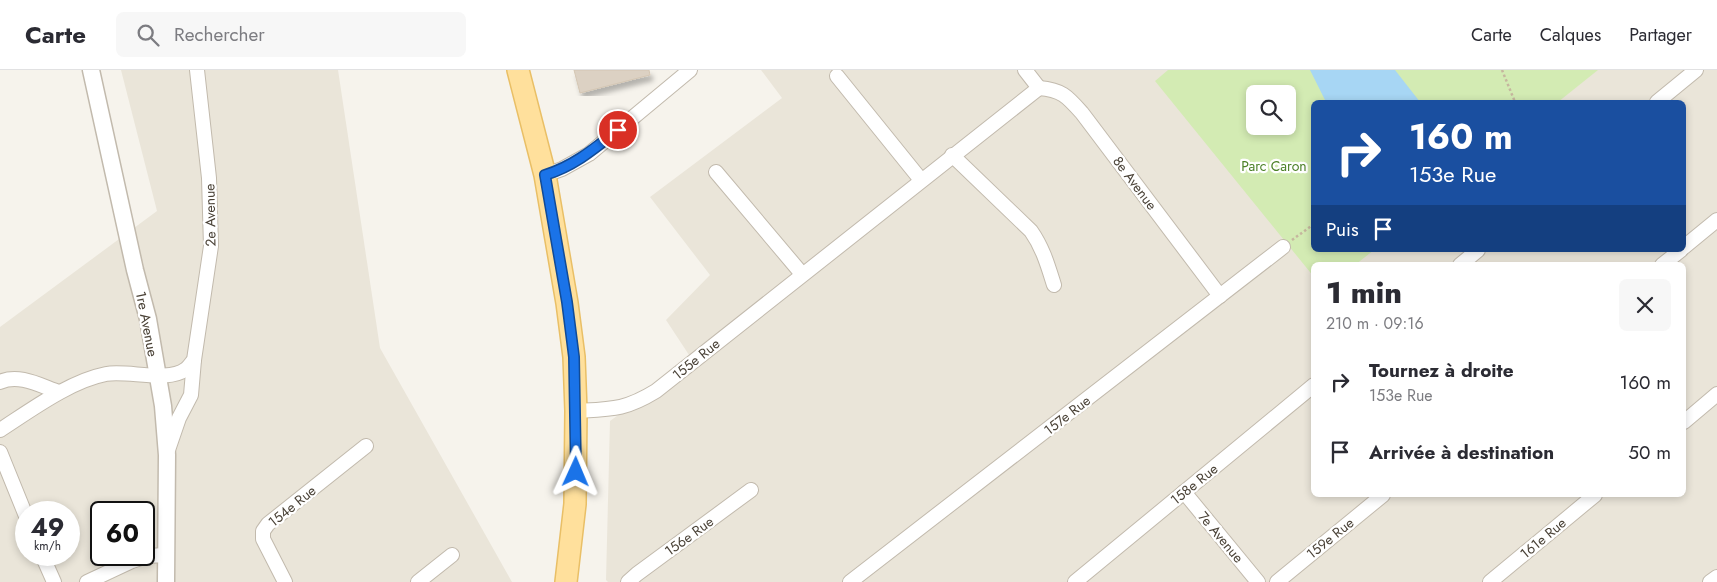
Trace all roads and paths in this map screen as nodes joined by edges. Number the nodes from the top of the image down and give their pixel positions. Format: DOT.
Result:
graph roads {
  1 [pos="91,70"];
  2 [pos="197,70"];
  3 [pos="518,70"];
  4 [pos="690,70"];
  5 [pos="1025,70"];
  6 [pos="1502,70"];
  7 [pos="1696,70"];
  8 [pos="837,76"];
  9 [pos="1038,88"];
  10 [pos="1514,100"];
  11 [pos="1659,100"];
  12 [pos="952,155"];
  13 [pos="716,172"];
  14 [pos="545,175"];
  15 [pos="921,180"];
  16 [pos="1717,220"];
  17 [pos="1311,226"];
  18 [pos="1686,245"];
  19 [pos="1283,247"];
  20 [pos="1476,252"];
  21 [pos="1678,252"];
  22 [pos="1464,262"];
  23 [pos="1666,262"];
  24 [pos="802,274"];
  25 [pos="1054,285"];
  26 [pos="1220,296"];
  27 [pos="194,360"];
  28 [pos="157,375"];
  29 [pos="0,382"];
  30 [pos="1311,387"];
  31 [pos="59,392"];
  32 [pos="1717,394"];
  33 [pos="576,411"];
  34 [pos="1686,420"];
  35 [pos="0,430"];
  36 [pos="366,446"];
  37 [pos="0,452"];
  38 [pos="167,455"];
  39 [pos="751,490"];
  40 [pos="1184,492"];
  41 [pos="1381,497"];
  42 [pos="1593,497"];
  43 [pos="20,501"];
  44 [pos="166,555"];
  45 [pos="452,556"];
  46 [pos="47,566"];
  47 [pos="1717,577"];
  48 [pos="54,582"];
  49 [pos="88,582"];
  50 [pos="166,582"];
  51 [pos="285,582"];
  52 [pos="418,582"];
  53 [pos="566,582"];
  54 [pos="628,582"];
  55 [pos="850,582"];
  56 [pos="1075,582"];
  57 [pos="1258,582"];
  58 [pos="1277,582"];
  59 [pos="1490,582"];
  60 [pos="1710,582"];
  1 -- 28 [label="street, 1re Avenue"];
  2 -- 27 [label="street, 2e Avenue"];
  3 -- 14 [label="main road"];
  4 -- 14 [label="street"];
  5 -- 9 [label="street"];
  6 -- 10 [label="path"];
  7 -- 11 [label="street"];
  8 -- 15 [label="street"];
  9 -- 12 [label="street, 155e Rue"];
  9 -- 26 [label="street, 8e Avenue"];
  12 -- 15 [label="street, 155e Rue"];
  12 -- 25 [label="street"];
  13 -- 24 [label="street"];
  14 -- 33 [label="main road"];
  15 -- 24 [label="street, 155e Rue"];
  16 -- 18 [label="street"];
  17 -- 19 [label="path"];
  19 -- 26 [label="street, 157e Rue"];
  20 -- 22 [label="street"];
  21 -- 23 [label="street"];
  24 -- 33 [label="street, 155e Rue"];
  26 -- 55 [label="street, 157e Rue"];
  27 -- 28 [label="street"];
  27 -- 38 [label="street, 2e Avenue"];
  28 -- 31 [label="street"];
  28 -- 38 [label="street, 1re Avenue"];
  29 -- 31 [label="street"];
  30 -- 40 [label="street, 158e Rue"];
  31 -- 35 [label="street"];
  32 -- 34 [label="street"];
  33 -- 53 [label="main road"];
  36 -- 51 [label="street, 154e Rue"];
  37 -- 43 [label="street"];
  38 -- 44 [label="street, 1re Avenue"];
  39 -- 54 [label="street, 156e Rue"];
  40 -- 56 [label="street, 158e Rue"];
  40 -- 57 [label="street, 7e Avenue"];
  41 -- 58 [label="street, 159e Rue"];
  42 -- 59 [label="street, 161e Rue"];
  44 -- 49 [label="street"];
  44 -- 50 [label="street, 1re Avenue"];
  45 -- 52 [label="street"];
  46 -- 48 [label="street"];
  47 -- 60 [label="street"];
}
